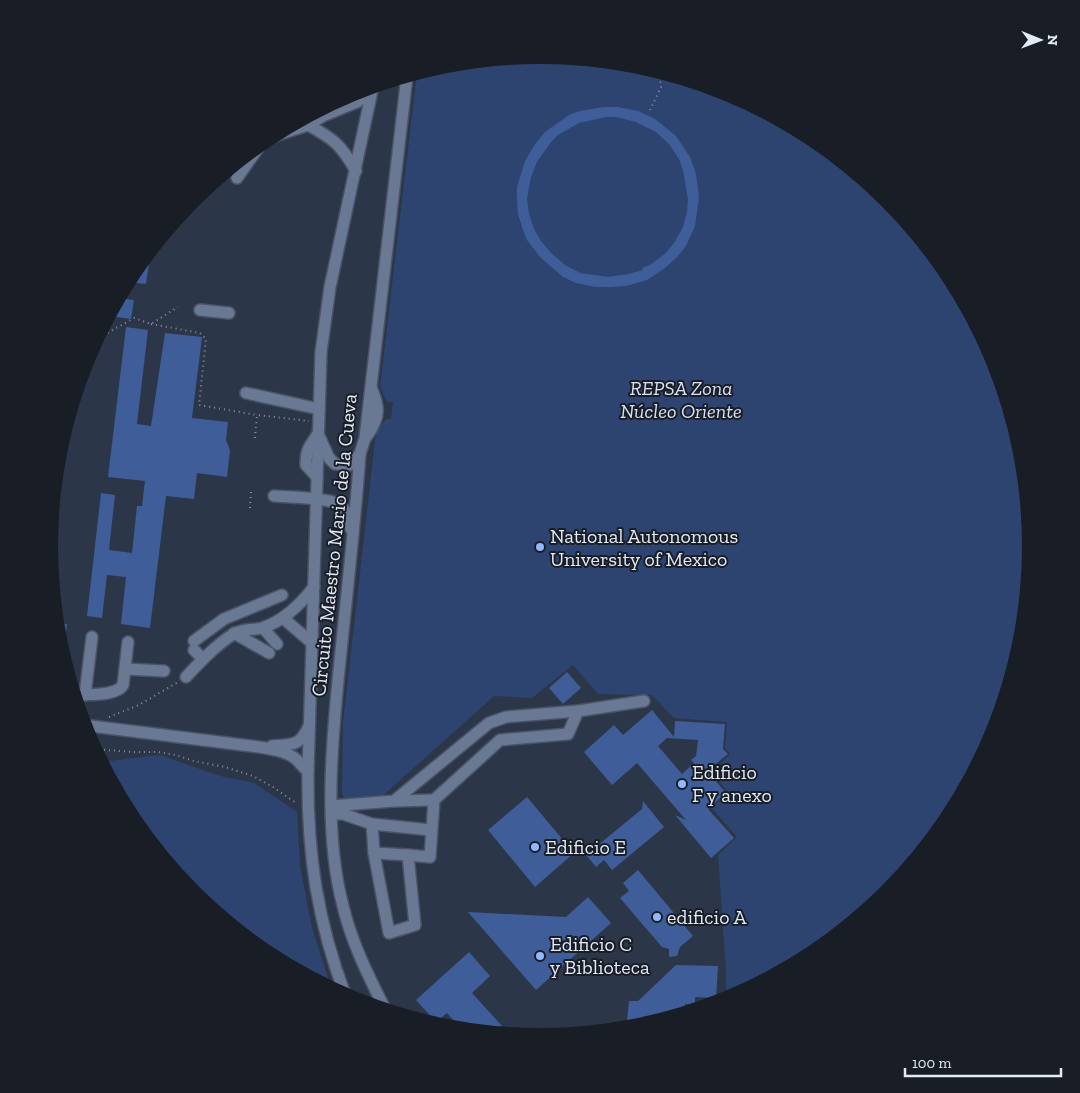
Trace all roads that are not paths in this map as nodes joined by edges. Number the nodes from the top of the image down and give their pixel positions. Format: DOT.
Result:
graph roads {
  1 [pos="406,83"];
  2 [pos="402,84"];
  3 [pos="371,95"];
  4 [pos="405,95"];
  5 [pos="360,99"];
  6 [pos="324,116"];
  7 [pos="308,124"];
  8 [pos="248,163"];
  9 [pos="356,170"];
  10 [pos="237,178"];
  11 [pos="200,310"];
  12 [pos="228,313"];
  13 [pos="246,393"];
  14 [pos="319,409"];
  15 [pos="318,434"];
  16 [pos="360,454"];
  17 [pos="274,496"];
  18 [pos="316,500"];
  19 [pos="353,535"];
  20 [pos="314,587"];
  21 [pos="282,595"];
  22 [pos="283,618"];
  23 [pos="263,628"];
  24 [pos="234,633"];
  25 [pos="92,637"];
  26 [pos="128,642"];
  27 [pos="312,643"];
  28 [pos="203,659"];
  29 [pos="125,670"];
  30 [pos="164,672"];
  31 [pos="186,677"];
  32 [pos="80,693"];
  33 [pos="80,694"];
  34 [pos="644,701"];
  35 [pos="578,712"];
  36 [pos="489,723"];
  37 [pos="310,725"];
  38 [pos="92,726"];
  39 [pos="500,740"];
  40 [pos="259,747"];
  41 [pos="308,771"];
  42 [pos="434,800"];
  43 [pos="394,801"];
  44 [pos="332,810"];
  45 [pos="372,824"];
  46 [pos="431,830"];
  47 [pos="374,853"];
  48 [pos="408,855"];
  49 [pos="342,986"];
  50 [pos="382,1002"];
  1 -- 4 [label="street, Circuito Maestro Mario de la Cueva"];
  2 -- 4 [label="street"];
  3 -- 9 [label="street, Circuito Maestro Mario de la Cueva"];
  4 -- 16 [label="street, Circuito Maestro Mario de la Cueva"];
  5 -- 6 [label="street"];
  7 -- 9 [label="street"];
  8 -- 10 [label="street"];
  9 -- 14 [label="street, Circuito Maestro Mario de la Cueva"];
  11 -- 12 [label="street"];
  13 -- 14 [label="street"];
  14 -- 15 [label="street, Circuito Maestro Mario de la Cueva"];
  15 -- 16 [label="street"];
  15 -- 18 [label="street, Circuito Maestro Mario de la Cueva"];
  16 -- 19 [label="street, Circuito Maestro Mario de la Cueva"];
  17 -- 18 [label="street"];
  18 -- 19 [label="street"];
  18 -- 20 [label="street, Circuito Maestro Mario de la Cueva"];
  19 -- 44 [label="street, Circuito Maestro Mario de la Cueva"];
  20 -- 22 [label="street"];
  20 -- 27 [label="street, Circuito Maestro Mario de la Cueva"];
  21 -- 28 [label="street"];
  22 -- 23 [label="street"];
  22 -- 27 [label="street"];
  23 -- 24 [label="street"];
  23 -- 24 [label="street"];
  24 -- 28 [label="street"];
  25 -- 32 [label="street"];
  26 -- 29 [label="street"];
  27 -- 37 [label="street, Circuito Maestro Mario de la Cueva"];
  28 -- 31 [label="street"];
  29 -- 30 [label="street"];
  29 -- 33 [label="street"];
  34 -- 35 [label="street"];
  35 -- 36 [label="street"];
  35 -- 39 [label="street"];
  36 -- 39 [label="street"];
  36 -- 43 [label="street"];
  37 -- 40 [label="street, Circuito Maestro Mario de la Cueva"];
  37 -- 41 [label="street, Circuito Maestro Mario de la Cueva"];
  38 -- 40 [label="street, Circuito Maestro Mario de la Cueva"];
  39 -- 42 [label="street"];
  40 -- 41 [label="street, Circuito Maestro Mario de la Cueva"];
  41 -- 49 [label="street, Circuito Maestro Mario de la Cueva"];
  42 -- 43 [label="street"];
  42 -- 46 [label="street"];
  43 -- 44 [label="street"];
  44 -- 45 [label="street"];
  44 -- 50 [label="street, Circuito Maestro Mario de la Cueva"];
  45 -- 46 [label="street"];
  45 -- 47 [label="street"];
  46 -- 48 [label="street"];
  47 -- 48 [label="street"];
  47 -- 48 [label="street"];
}
